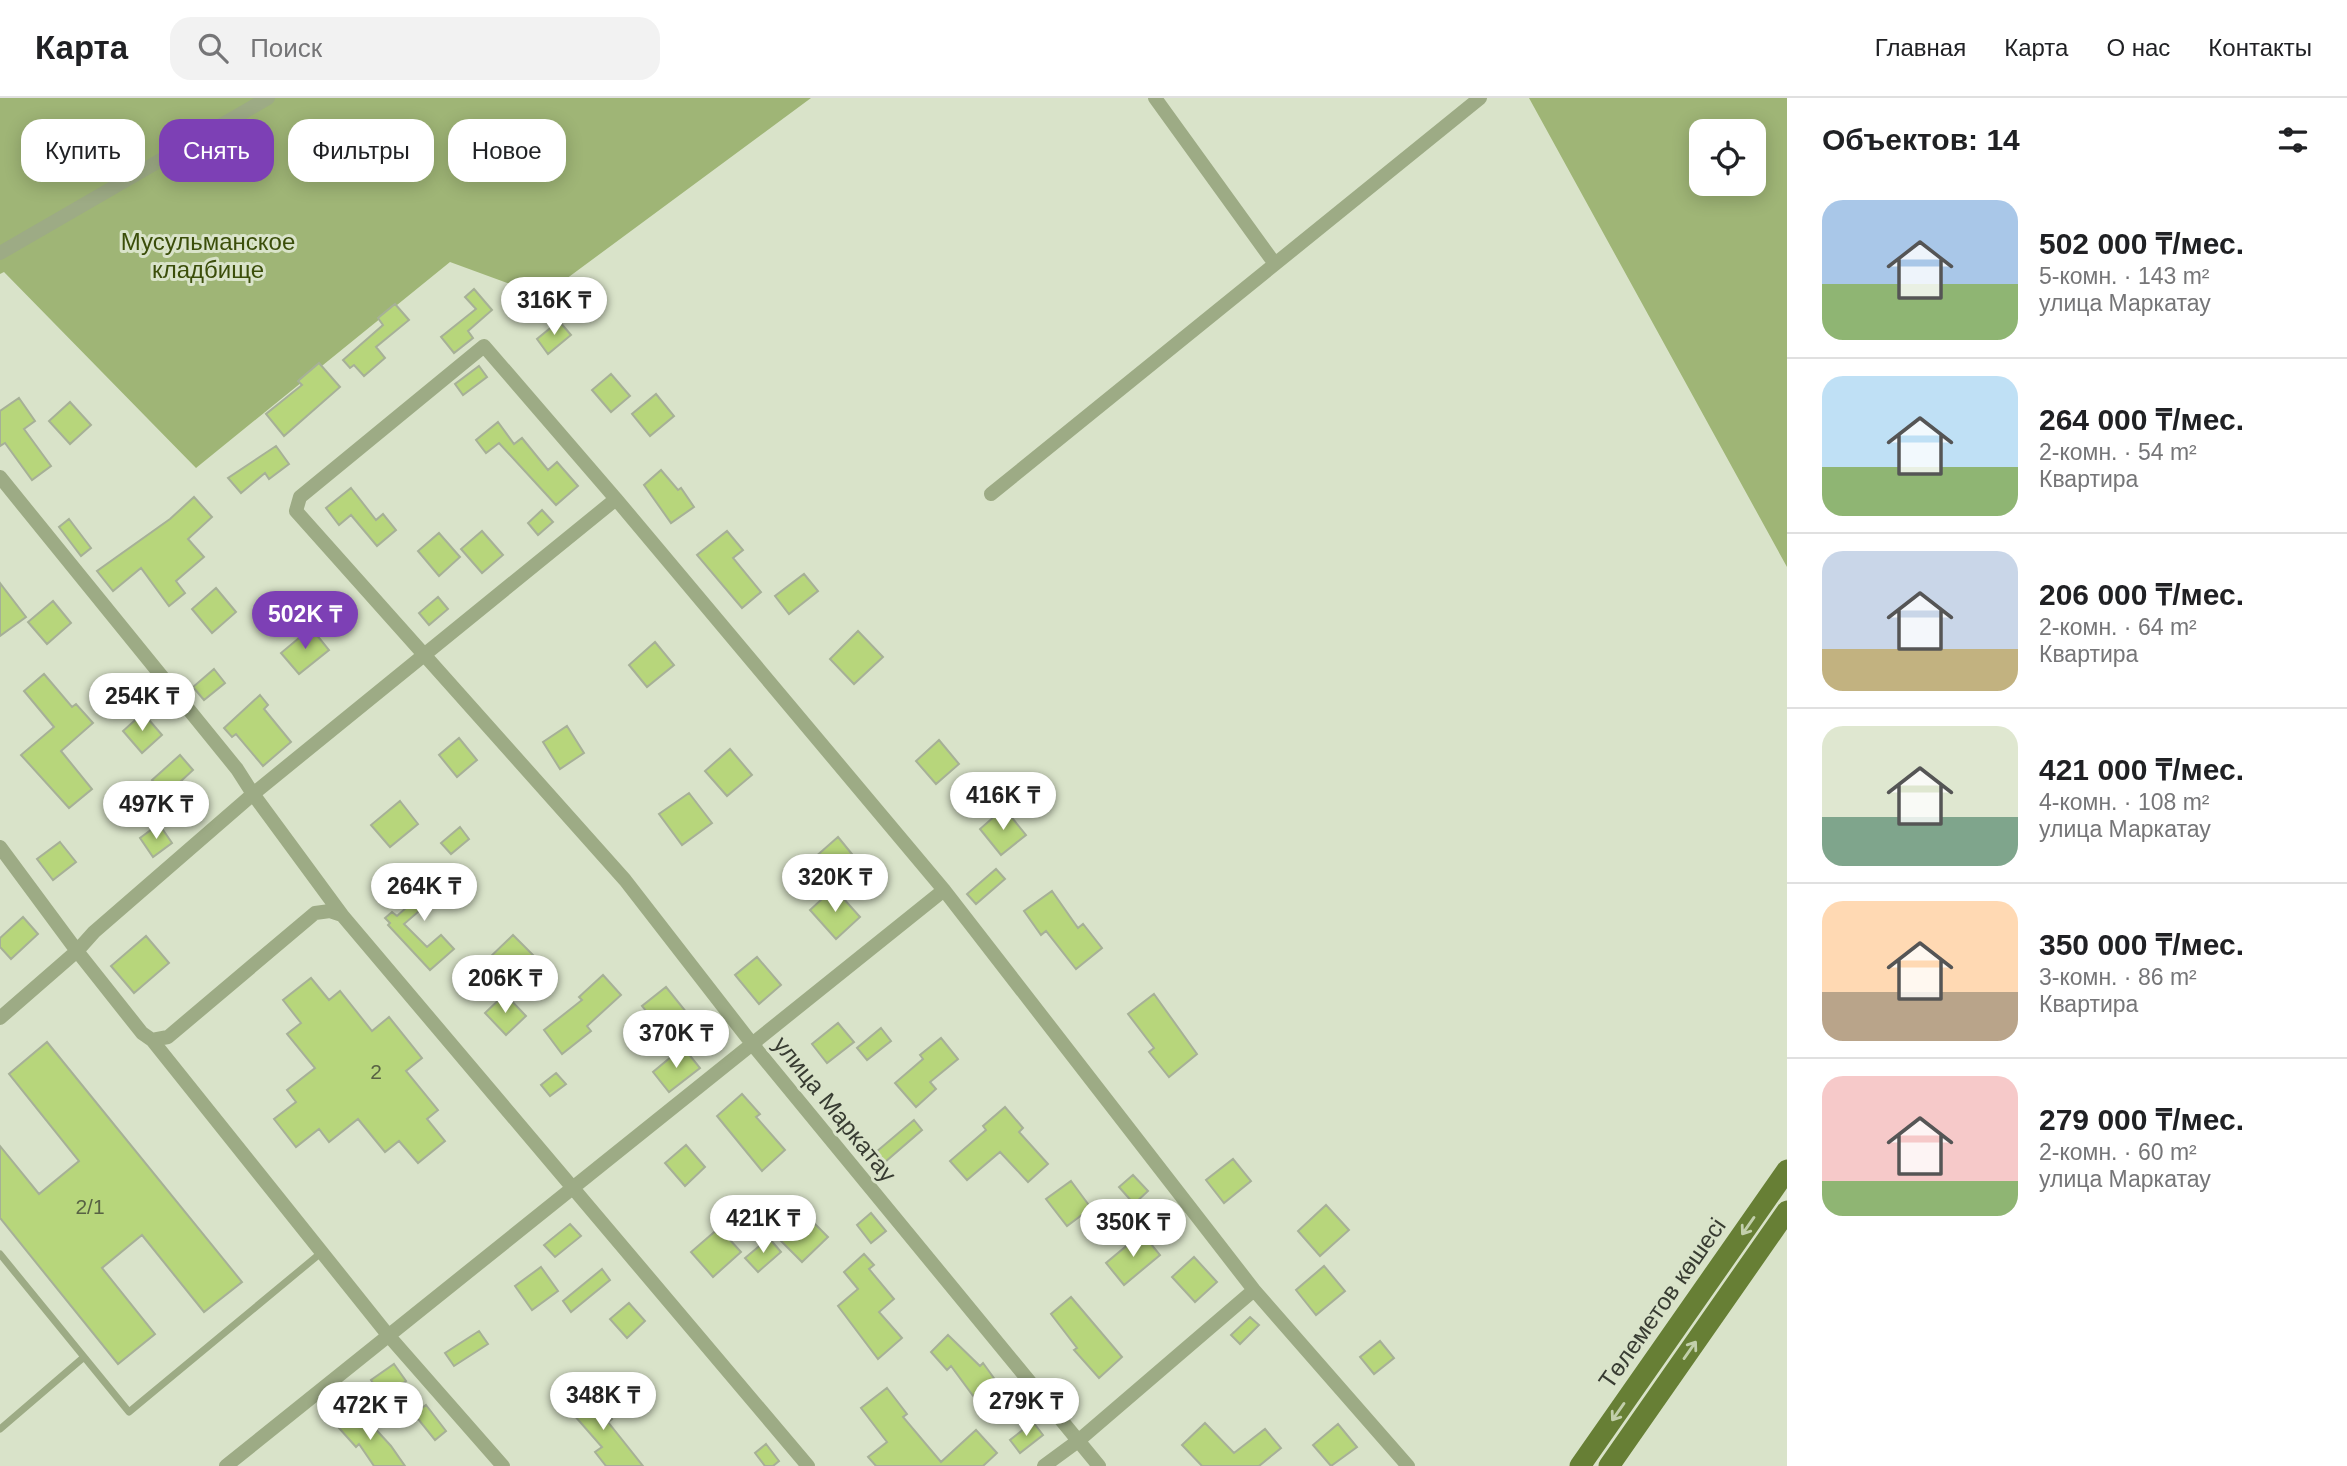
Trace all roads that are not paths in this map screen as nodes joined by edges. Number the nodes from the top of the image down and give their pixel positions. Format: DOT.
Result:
graph roads {
  1 [pos="268,98"];
  2 [pos="1155,98"];
  3 [pos="1480,98"];
  4 [pos="0,253"];
  5 [pos="1275,264"];
  6 [pos="0,477"];
  7 [pos="991,494"];
  8 [pos="616,499"];
  9 [pos="424,655"];
  10 [pos="253,794"];
  11 [pos="0,847"];
  12 [pos="944,890"];
  13 [pos="342,915"];
  14 [pos="77,951"];
  15 [pos="0,1018"];
  16 [pos="152,1040"];
  17 [pos="753,1045"];
  18 [pos="1787,1170"];
  19 [pos="574,1189"];
  20 [pos="1787,1211"];
  21 [pos="322,1252"];
  22 [pos="0,1254"];
  23 [pos="1254,1290"];
  24 [pos="388,1335"];
  25 [pos="84,1357"];
  26 [pos="0,1429"];
  27 [pos="1078,1441"];
  28 [pos="226,1466"];
  29 [pos="503,1466"];
  30 [pos="808,1466"];
  31 [pos="1044,1466"];
  32 [pos="1099,1466"];
  33 [pos="1408,1466"];
  34 [pos="1580,1466"];
  35 [pos="1609,1466"];
  1 -- 4 [label="street"];
  2 -- 5 [label="street"];
  3 -- 5 [label="street"];
  5 -- 7 [label="street"];
  6 -- 10 [label="street"];
  8 -- 9 [label="street"];
  8 -- 9 [label="street, улица Маркатау"];
  8 -- 12 [label="street"];
  9 -- 10 [label="street"];
  9 -- 17 [label="street, улица Маркатау"];
  10 -- 13 [label="street"];
  10 -- 14 [label="street"];
  11 -- 14 [label="street"];
  12 -- 17 [label="street"];
  12 -- 23 [label="street"];
  13 -- 16 [label="street"];
  13 -- 19 [label="street"];
  14 -- 15 [label="street"];
  14 -- 16 [label="street"];
  16 -- 21 [label="street"];
  17 -- 19 [label="street"];
  17 -- 27 [label="street, улица Маркатау"];
  18 -- 34 [label="main road, Төлеметов көшесі, one-way"];
  19 -- 24 [label="street"];
  19 -- 30 [label="street"];
  35 -- 20 [label="main road, Төлеметов көшесі, one-way"];
  21 -- 24 [label="street"];
  21 -- 25 [label="lane"];
  22 -- 25 [label="lane"];
  23 -- 27 [label="street"];
  23 -- 33 [label="street"];
  24 -- 28 [label="street"];
  24 -- 29 [label="street"];
  25 -- 26 [label="lane"];
  27 -- 31 [label="street"];
  27 -- 32 [label="street, улица Маркатау"];
}
